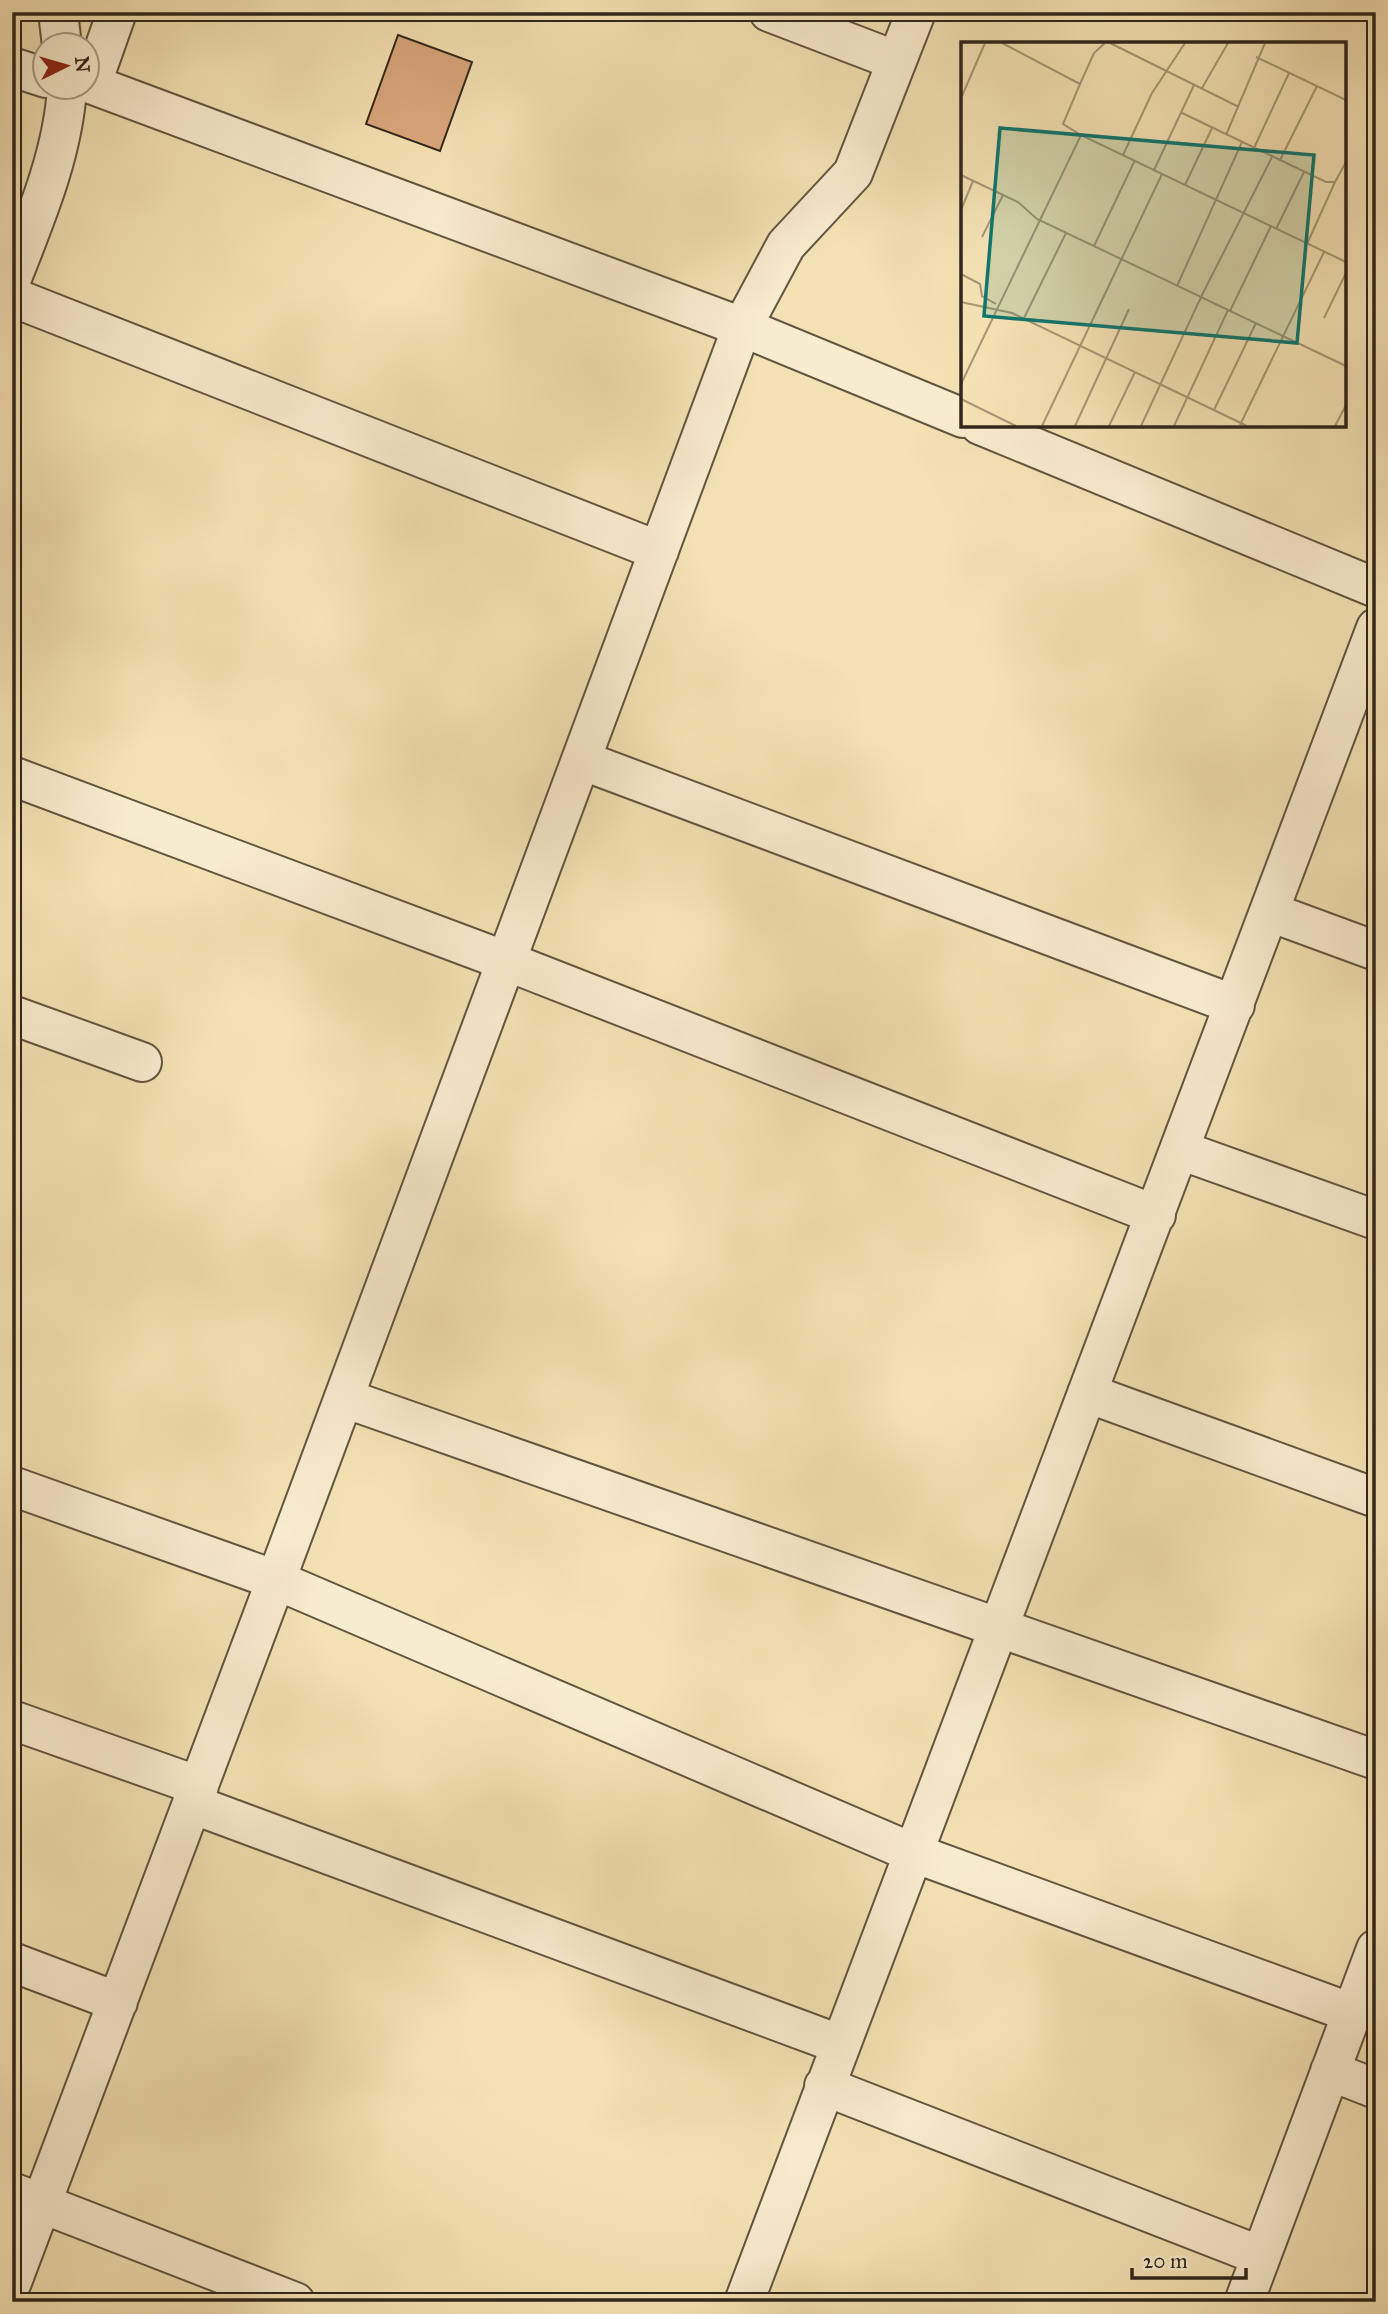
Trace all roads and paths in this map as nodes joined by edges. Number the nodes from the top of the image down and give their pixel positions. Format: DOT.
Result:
graph roads {
  1 [pos="58,12"];
  2 [pos="117,12"];
  3 [pos="769,12"];
  4 [pos="916,12"];
  5 [pos="60,32"];
  6 [pos="102,43"];
  7 [pos="897,61"];
  8 [pos="12,67"];
  9 [pos="32,73"];
  10 [pos="102,92"];
  11 [pos="72,102"];
  12 [pos="12,278"];
  13 [pos="12,297"];
  14 [pos="742,327"];
  15 [pos="961,417"];
  16 [pos="986,427"];
  17 [pos="659,551"];
  18 [pos="1376,588"];
  19 [pos="1376,628"];
  20 [pos="581,760"];
  21 [pos="12,776"];
  22 [pos="1270,912"];
  23 [pos="1376,951"];
  24 [pos="506,961"];
  25 [pos="1235,1005"];
  26 [pos="12,1015"];
  27 [pos="142,1062"];
  28 [pos="1180,1150"];
  29 [pos="1156,1215"];
  30 [pos="1376,1220"];
  31 [pos="1087,1393"];
  32 [pos="344,1398"];
  33 [pos="12,1486"];
  34 [pos="1376,1498"];
  35 [pos="276,1580"];
  36 [pos="997,1627"];
  37 [pos="12,1720"];
  38 [pos="1376,1760"];
  39 [pos="195,1795"];
  40 [pos="911,1852"];
  41 [pos="1376,1948"];
  42 [pos="12,1962"];
  43 [pos="118,2002"];
  44 [pos="1352,2013"];
  45 [pos="839,2044"];
  46 [pos="1330,2071"];
  47 [pos="824,2086"];
  48 [pos="1376,2089"];
  49 [pos="27,2198"];
  50 [pos="1261,2256"];
  51 [pos="12,2282"];
  52 [pos="295,2302"];
  53 [pos="744,2302"];
  54 [pos="1244,2302"];
  1 -- 5 [label="street"];
  2 -- 6 [label="street"];
  3 -- 7 [label="street"];
  4 -- 7 [label="street"];
  7 -- 14 [label="street"];
  8 -- 9 [label="street"];
  10 -- 14 [label="street"];
  11 -- 12 [label="street"];
  13 -- 17 [label="street"];
  14 -- 15 [label="street"];
  14 -- 17 [label="street"];
  16 -- 18 [label="street"];
  17 -- 20 [label="street"];
  19 -- 22 [label="street"];
  20 -- 24 [label="street"];
  20 -- 25 [label="street"];
  21 -- 24 [label="street"];
  22 -- 23 [label="street"];
  22 -- 25 [label="street"];
  24 -- 29 [label="street"];
  24 -- 32 [label="street"];
  25 -- 28 [label="street"];
  26 -- 27 [label="street"];
  28 -- 29 [label="street"];
  28 -- 30 [label="street"];
  29 -- 31 [label="street"];
  31 -- 34 [label="street"];
  31 -- 36 [label="street"];
  32 -- 35 [label="street"];
  32 -- 36 [label="street"];
  33 -- 35 [label="street"];
  35 -- 39 [label="street"];
  35 -- 40 [label="street"];
  36 -- 38 [label="street"];
  36 -- 40 [label="street"];
  37 -- 39 [label="street"];
  39 -- 43 [label="street"];
  39 -- 45 [label="street"];
  40 -- 44 [label="street"];
  40 -- 45 [label="street"];
  41 -- 44 [label="street"];
  42 -- 43 [label="street"];
  43 -- 49 [label="street"];
  44 -- 46 [label="street"];
  45 -- 47 [label="street"];
  46 -- 48 [label="street"];
  46 -- 50 [label="street"];
  47 -- 50 [label="street"];
  47 -- 53 [label="street"];
  49 -- 51 [label="street"];
  49 -- 52 [label="street"];
  50 -- 54 [label="street"];
}
